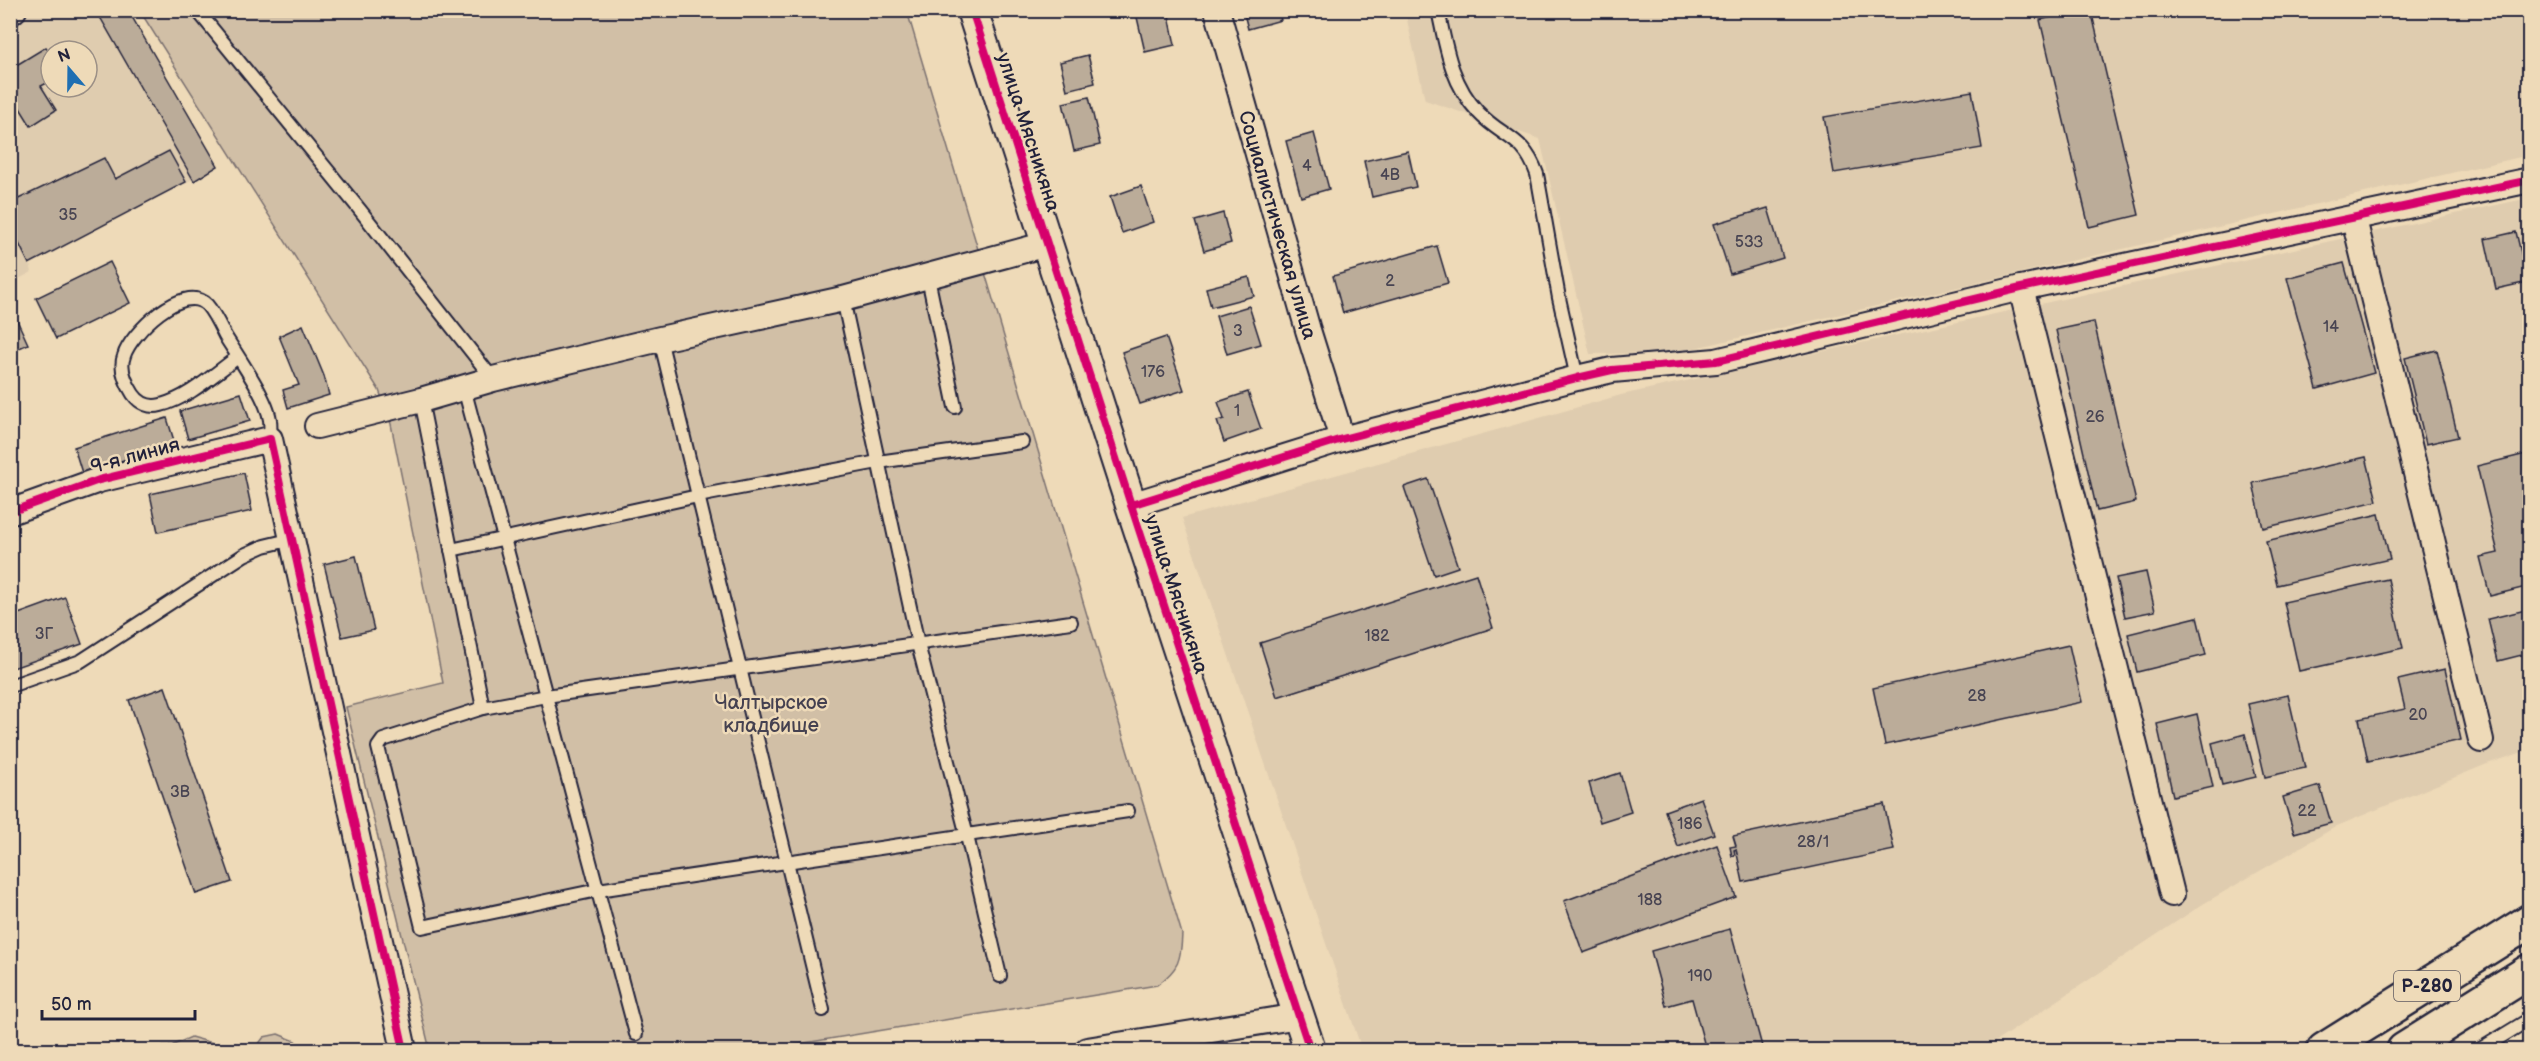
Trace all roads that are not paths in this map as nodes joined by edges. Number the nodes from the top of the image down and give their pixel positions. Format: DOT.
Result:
graph roads {
  1 [pos="14,10"];
  2 [pos="197,10"];
  3 [pos="972,10"];
  4 [pos="1217,10"];
  5 [pos="1438,10"];
  6 [pos="10,13"];
  7 [pos="2529,180"];
  8 [pos="2354,219"];
  9 [pos="1047,244"];
  10 [pos="928,278"];
  11 [pos="2021,288"];
  12 [pos="843,299"];
  13 [pos="660,339"];
  14 [pos="238,357"];
  15 [pos="1577,378"];
  16 [pos="493,379"];
  17 [pos="464,388"];
  18 [pos="421,400"];
  19 [pos="955,407"];
  20 [pos="317,426"];
  21 [pos="270,439"];
  22 [pos="1342,439"];
  23 [pos="1022,442"];
  24 [pos="878,462"];
  25 [pos="698,496"];
  26 [pos="1131,505"];
  27 [pos="10,512"];
  28 [pos="293,539"];
  29 [pos="502,540"];
  30 [pos="451,550"];
  31 [pos="1071,622"];
  32 [pos="918,644"];
  33 [pos="740,668"];
  34 [pos="10,686"];
  35 [pos="546,696"];
  36 [pos="483,708"];
  37 [pos="2481,740"];
  38 [pos="1128,811"];
  39 [pos="967,836"];
  40 [pos="787,861"];
  41 [pos="598,890"];
  42 [pos="2172,894"];
  43 [pos="2529,921"];
  44 [pos="2529,971"];
  45 [pos="1000,976"];
  46 [pos="823,1010"];
  47 [pos="1299,1016"];
  48 [pos="2529,1019"];
  49 [pos="636,1034"];
  50 [pos="404,1050"];
  51 [pos="1087,1050"];
  52 [pos="1310,1050"];
  53 [pos="2324,1050"];
  54 [pos="2404,1050"];
  55 [pos="2480,1050"];
  1 -- 6 [label="street"];
  2 -- 16 [label="lane"];
  3 -- 9 [label="street, улица Мясникяна"];
  4 -- 22 [label="street, Социалистическая улица"];
  5 -- 15 [label="lane"];
  7 -- 8 [label="street"];
  8 -- 11 [label="street"];
  8 -- 37 [label="street"];
  9 -- 10 [label="street"];
  9 -- 26 [label="street, улица Мясникяна"];
  10 -- 12 [label="street"];
  10 -- 19 [label="lane"];
  11 -- 15 [label="street"];
  11 -- 42 [label="street"];
  12 -- 13 [label="street"];
  12 -- 24 [label="lane"];
  13 -- 16 [label="street"];
  13 -- 25 [label="lane"];
  14 -- 14 [label="lane"];
  14 -- 21 [label="lane"];
  15 -- 22 [label="street"];
  16 -- 17 [label="street"];
  17 -- 18 [label="street"];
  17 -- 29 [label="lane"];
  18 -- 20 [label="street"];
  18 -- 30 [label="lane"];
  21 -- 27 [label="street, 9-я линия"];
  21 -- 28 [label="street"];
  22 -- 26 [label="street"];
  23 -- 24 [label="lane"];
  24 -- 25 [label="lane"];
  24 -- 32 [label="lane"];
  25 -- 29 [label="lane"];
  25 -- 33 [label="lane"];
  26 -- 47 [label="street, улица Мясникяна"];
  28 -- 34 [label="lane"];
  28 -- 50 [label="street"];
  29 -- 30 [label="lane"];
  29 -- 35 [label="lane"];
  30 -- 36 [label="lane"];
  31 -- 32 [label="lane"];
  32 -- 33 [label="lane"];
  32 -- 39 [label="lane"];
  33 -- 35 [label="lane"];
  33 -- 40 [label="lane"];
  35 -- 36 [label="lane"];
  35 -- 41 [label="lane"];
  36 -- 41 [label="lane"];
  38 -- 39 [label="lane"];
  39 -- 40 [label="lane"];
  39 -- 45 [label="lane"];
  40 -- 41 [label="lane"];
  40 -- 46 [label="lane"];
  41 -- 49 [label="lane"];
  43 -- 53 [label="highway, Р-280"];
  44 -- 54 [label="highway, Р-280"];
  47 -- 51 [label="street"];
  47 -- 52 [label="street, улица Мясникяна"];
  48 -- 55 [label="lane"];
}
